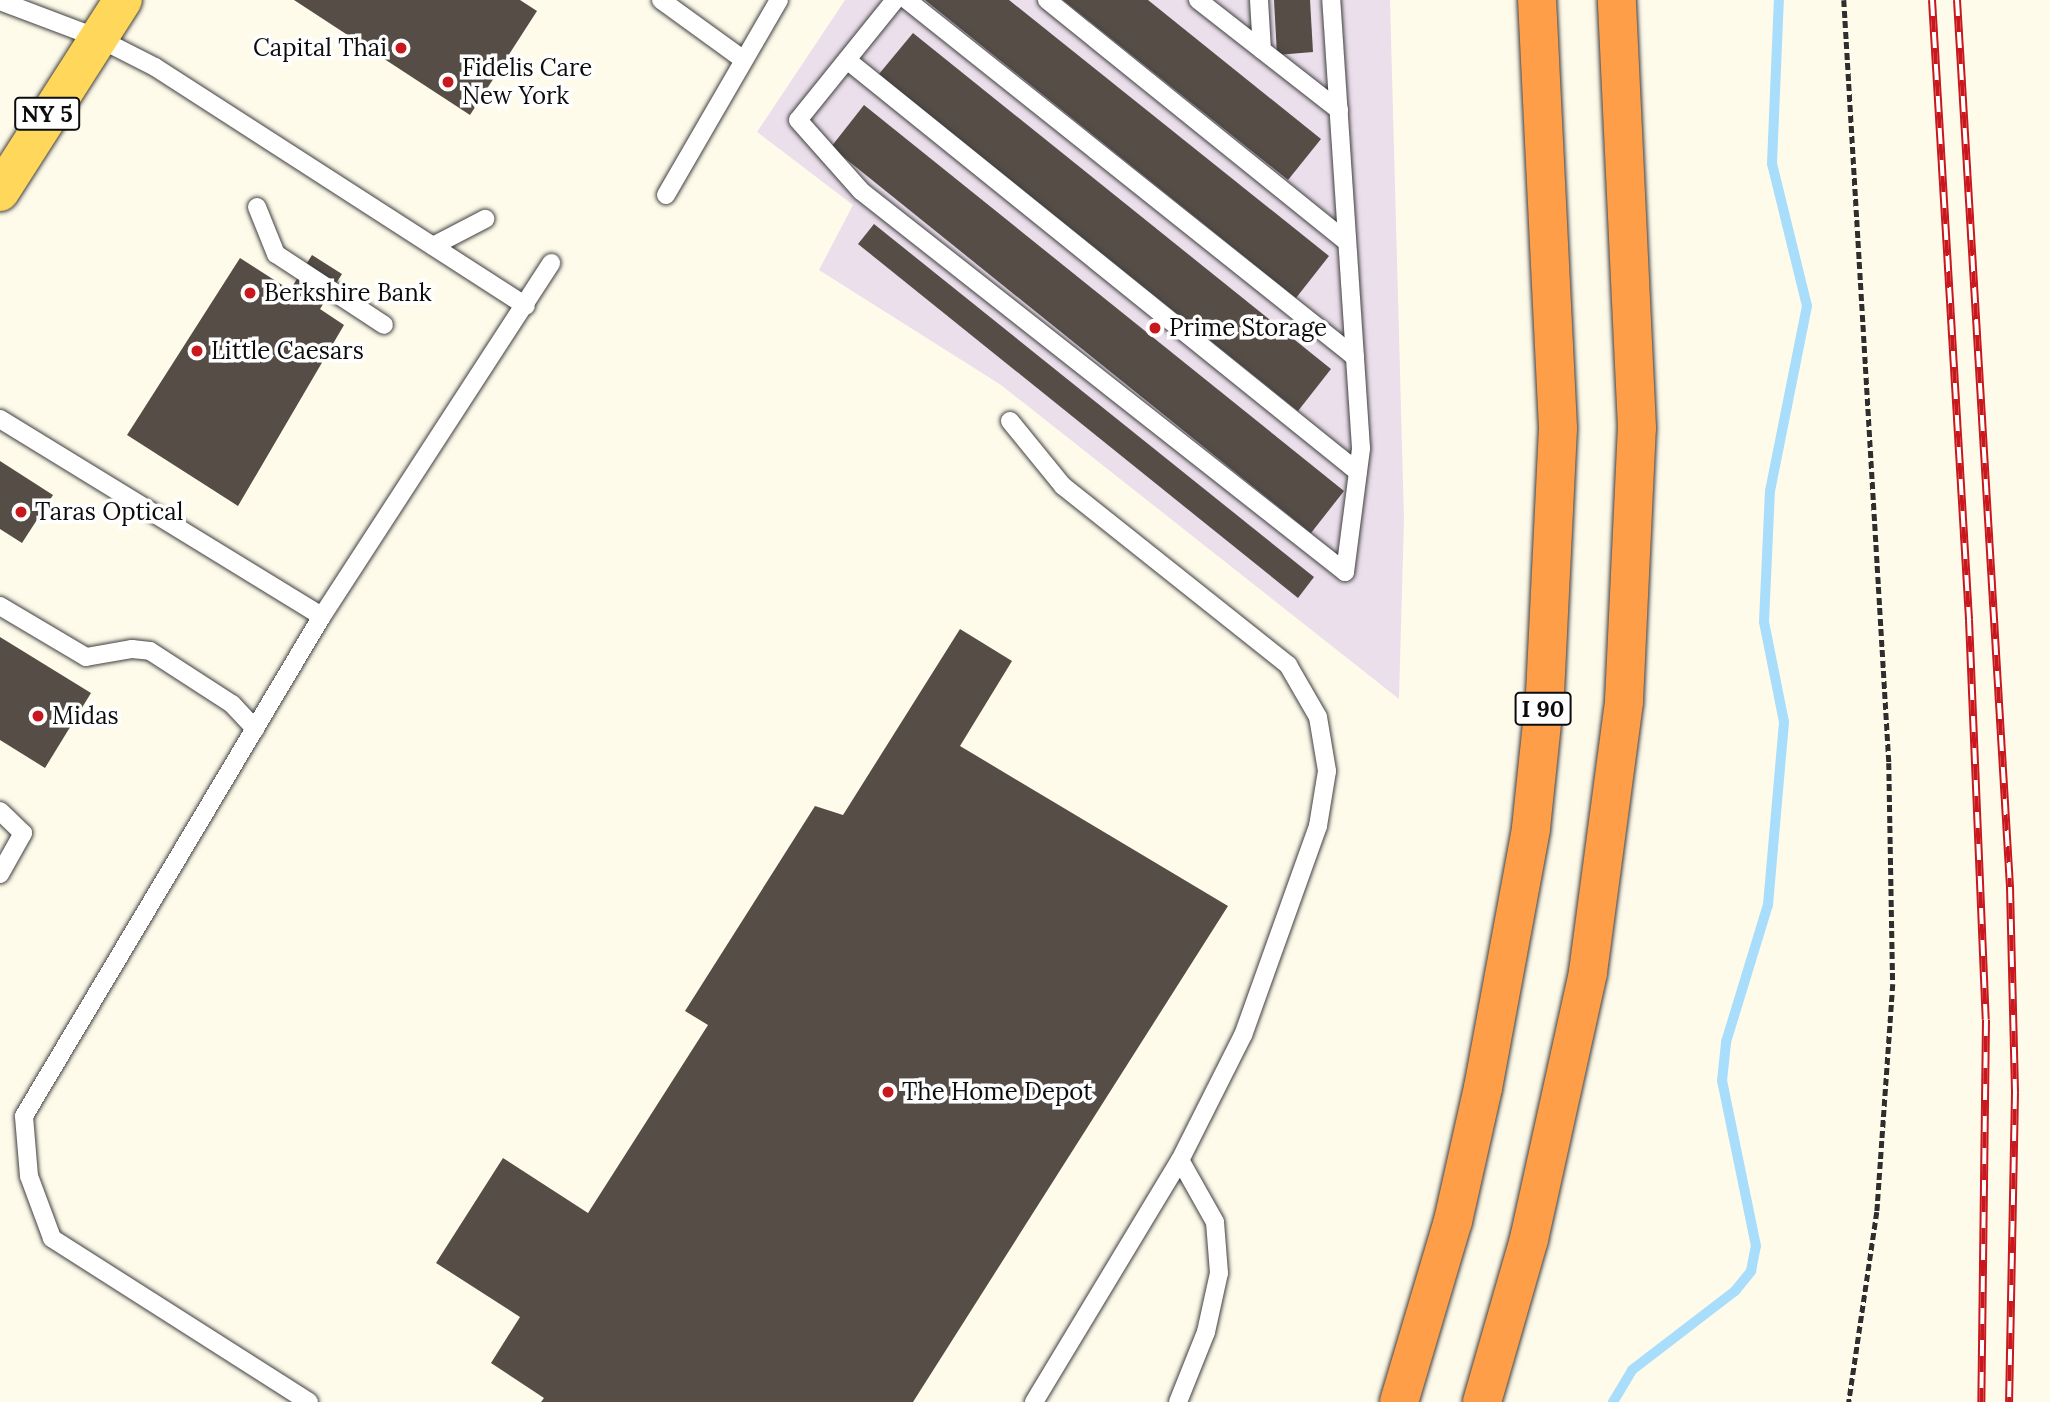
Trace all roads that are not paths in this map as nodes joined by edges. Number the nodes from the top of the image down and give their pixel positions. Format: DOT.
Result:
graph roads {
  1 [pos="123,0"];
  2 [pos="661,0"];
  3 [pos="779,0"];
  4 [pos="895,0"];
  5 [pos="907,0"];
  6 [pos="1047,0"];
  7 [pos="1198,0"];
  8 [pos="1259,0"];
  9 [pos="1331,0"];
  10 [pos="1537,0"];
  11 [pos="1616,0"];
  12 [pos="0,1"];
  13 [pos="98,38"];
  14 [pos="1262,50"];
  15 [pos="744,60"];
  16 [pos="846,60"];
  17 [pos="1339,110"];
  18 [pos="0,192"];
  19 [pos="666,195"];
  20 [pos="257,207"];
  21 [pos="485,219"];
  22 [pos="1347,242"];
  23 [pos="433,246"];
  24 [pos="551,263"];
  25 [pos="526,306"];
  26 [pos="384,325"];
  27 [pos="1355,357"];
  28 [pos="0,419"];
  29 [pos="1010,421"];
  30 [pos="1358,472"];
  31 [pos="0,606"];
  32 [pos="323,617"];
  33 [pos="255,729"];
  34 [pos="0,811"];
  35 [pos="0,874"];
  36 [pos="1180,1160"];
  37 [pos="309,1402"];
  38 [pos="1034,1402"];
  39 [pos="1178,1402"];
  40 [pos="1399,1402"];
  41 [pos="1482,1402"];
  1 -- 13 [label="main road, NY 5"];
  2 -- 15 [label="lane"];
  3 -- 15 [label="lane"];
  4 -- 16 [label="lane"];
  5 -- 27 [label="lane"];
  6 -- 22 [label="lane"];
  7 -- 14 [label="lane"];
  8 -- 14 [label="lane"];
  9 -- 17 [label="lane"];
  10 -- 40 [label="highway, I 90"];
  11 -- 41 [label="highway"];
  12 -- 13 [label="lane"];
  13 -- 18 [label="main road, NY 5"];
  13 -- 23 [label="lane"];
  14 -- 17 [label="lane"];
  15 -- 19 [label="lane"];
  16 -- 30 [label="lane"];
  16 -- 30 [label="lane"];
  17 -- 22 [label="lane"];
  20 -- 26 [label="lane"];
  21 -- 23 [label="lane"];
  22 -- 27 [label="lane"];
  23 -- 25 [label="lane"];
  24 -- 25 [label="lane"];
  25 -- 32 [label="lane"];
  27 -- 30 [label="lane"];
  28 -- 32 [label="lane"];
  29 -- 36 [label="lane"];
  31 -- 33 [label="lane"];
  32 -- 33 [label="lane"];
  33 -- 37 [label="lane"];
  34 -- 35 [label="lane"];
  36 -- 38 [label="lane"];
  36 -- 39 [label="lane"];
}
